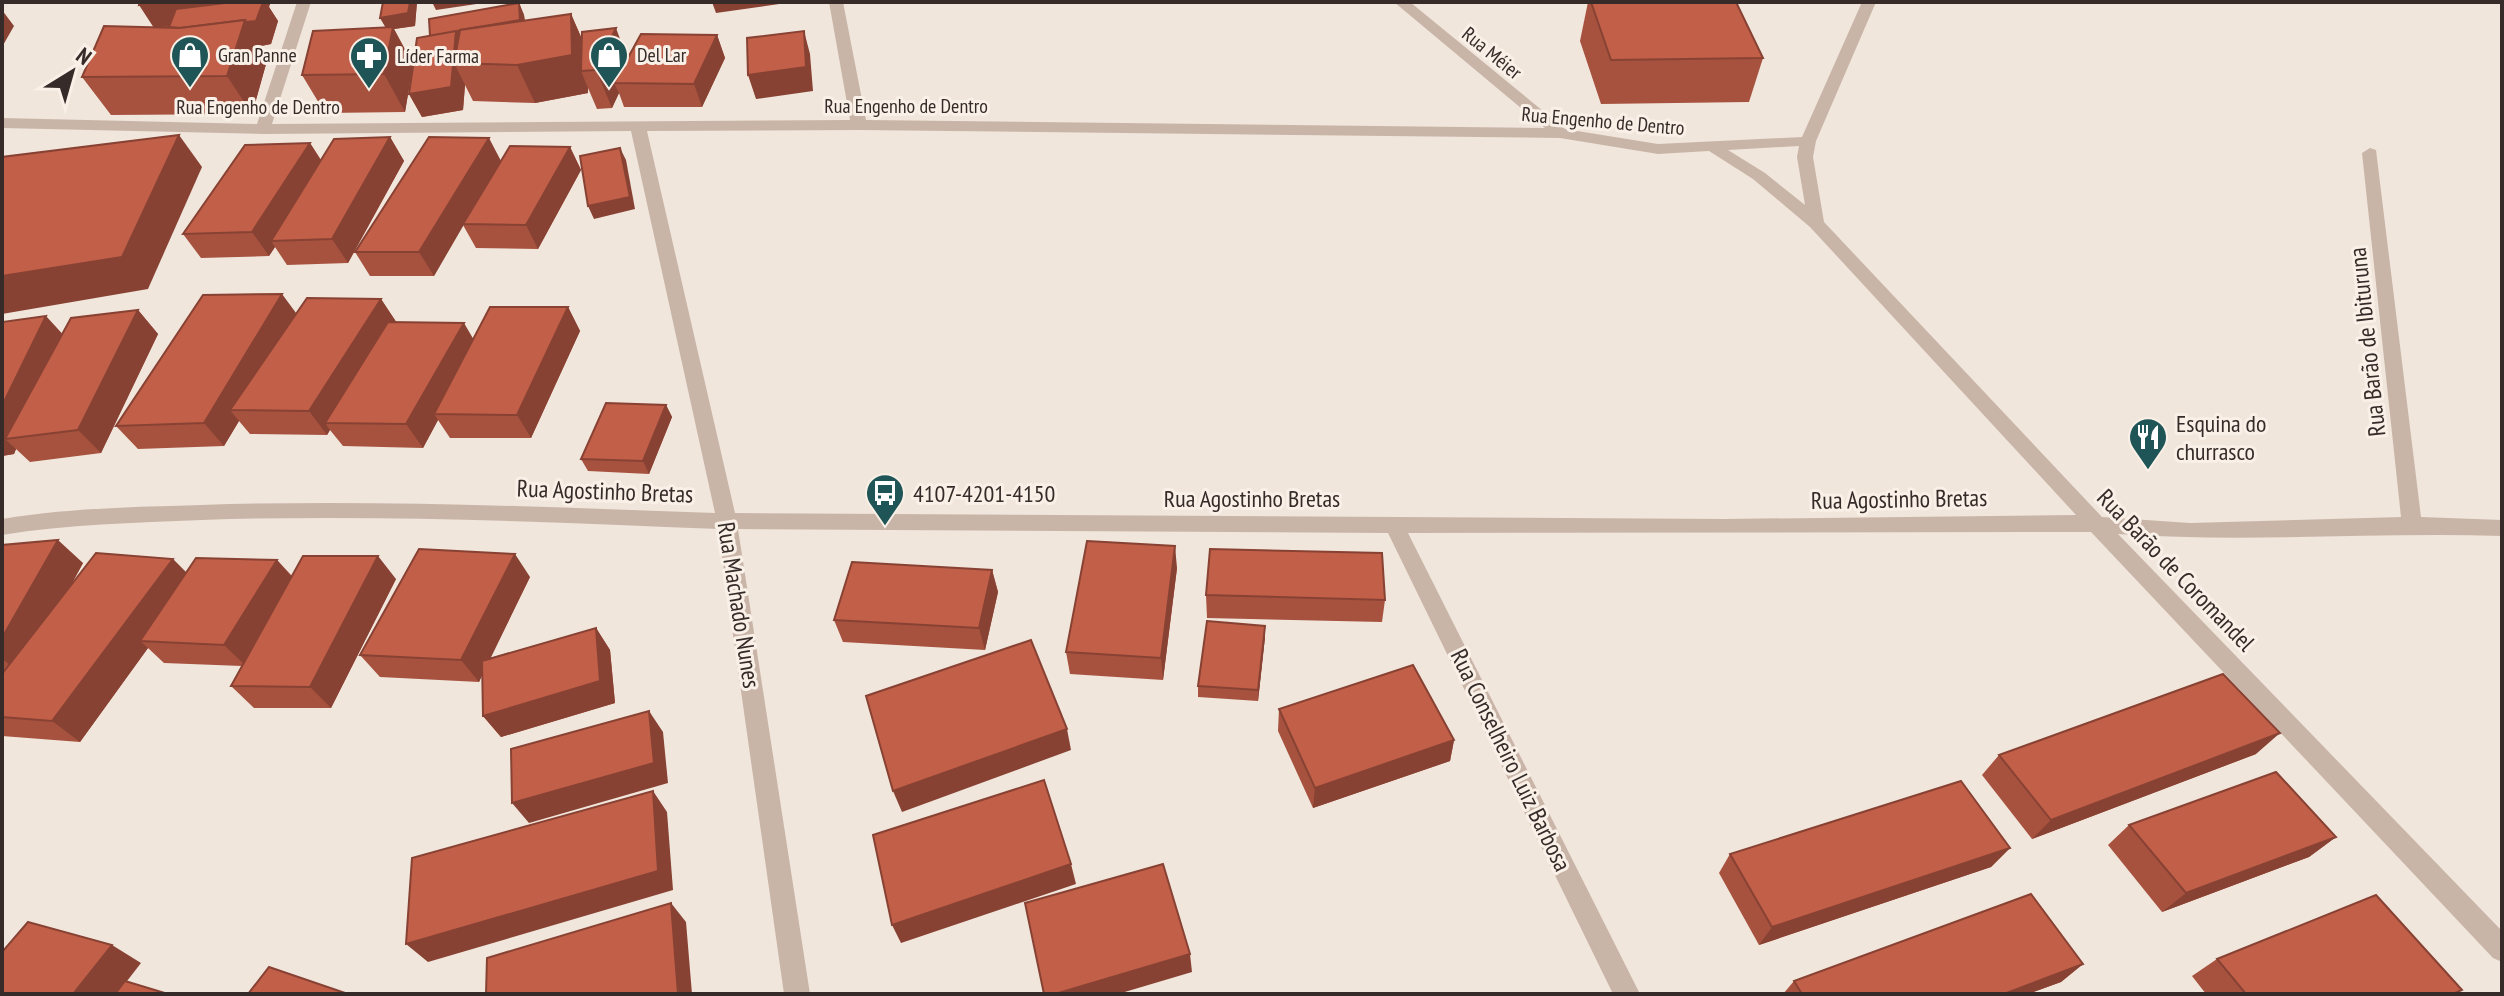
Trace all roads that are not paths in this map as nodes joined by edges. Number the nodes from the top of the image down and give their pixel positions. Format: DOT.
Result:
graph roads {
  1 [pos="304,2"];
  2 [pos="836,2"];
  3 [pos="1401,2"];
  4 [pos="1869,2"];
  5 [pos="2,123"];
  6 [pos="859,125"];
  7 [pos="638,127"];
  8 [pos="263,129"];
  9 [pos="1560,133"];
  10 [pos="1808,141"];
  11 [pos="171,146"];
  12 [pos="1715,149"];
  13 [pos="2370,153"];
  14 [pos="1816,223"];
  15 [pos="727,521"];
  16 [pos="2095,523"];
  17 [pos="1394,525"];
  18 [pos="2412,525"];
  19 [pos="2,527"];
  20 [pos="2502,528"];
  21 [pos="2502,949"];
  22 [pos="797,994"];
  23 [pos="1627,994"];
  1 -- 8 [label="street"];
  2 -- 6 [label="street"];
  3 -- 9 [label="street, Rua Méier"];
  4 -- 10 [label="street"];
  5 -- 8 [label="street, Rua Engenho de Dentro"];
  6 -- 7 [label="street, Rua Engenho de Dentro"];
  6 -- 9 [label="street, Rua Engenho de Dentro"];
  7 -- 8 [label="street, Rua Engenho de Dentro"];
  7 -- 15 [label="street, Rua Machado Nunes"];
  8 -- 11 [label="street"];
  9 -- 12 [label="street, Rua Engenho de Dentro"];
  10 -- 12 [label="street, Rua Engenho de Dentro"];
  10 -- 14 [label="street"];
  12 -- 14 [label="street, Rua Barão de Coromandel"];
  13 -- 18 [label="street, Rua Barão de Ibituruna"];
  14 -- 16 [label="street, Rua Barão de Coromandel"];
  15 -- 17 [label="street, Rua Agostinho Bretas"];
  15 -- 19 [label="street, Rua Agostinho Bretas"];
  15 -- 22 [label="street, Rua Machado Nunes"];
  16 -- 17 [label="street, Rua Agostinho Bretas"];
  16 -- 18 [label="street, Rua Agostinho Bretas"];
  16 -- 21 [label="street, Rua Barão de Coromandel"];
  17 -- 23 [label="street, Rua Conselheiro Luiz Barbosa"];
  18 -- 20 [label="street, Rua Agostinho Bretas"];
}
